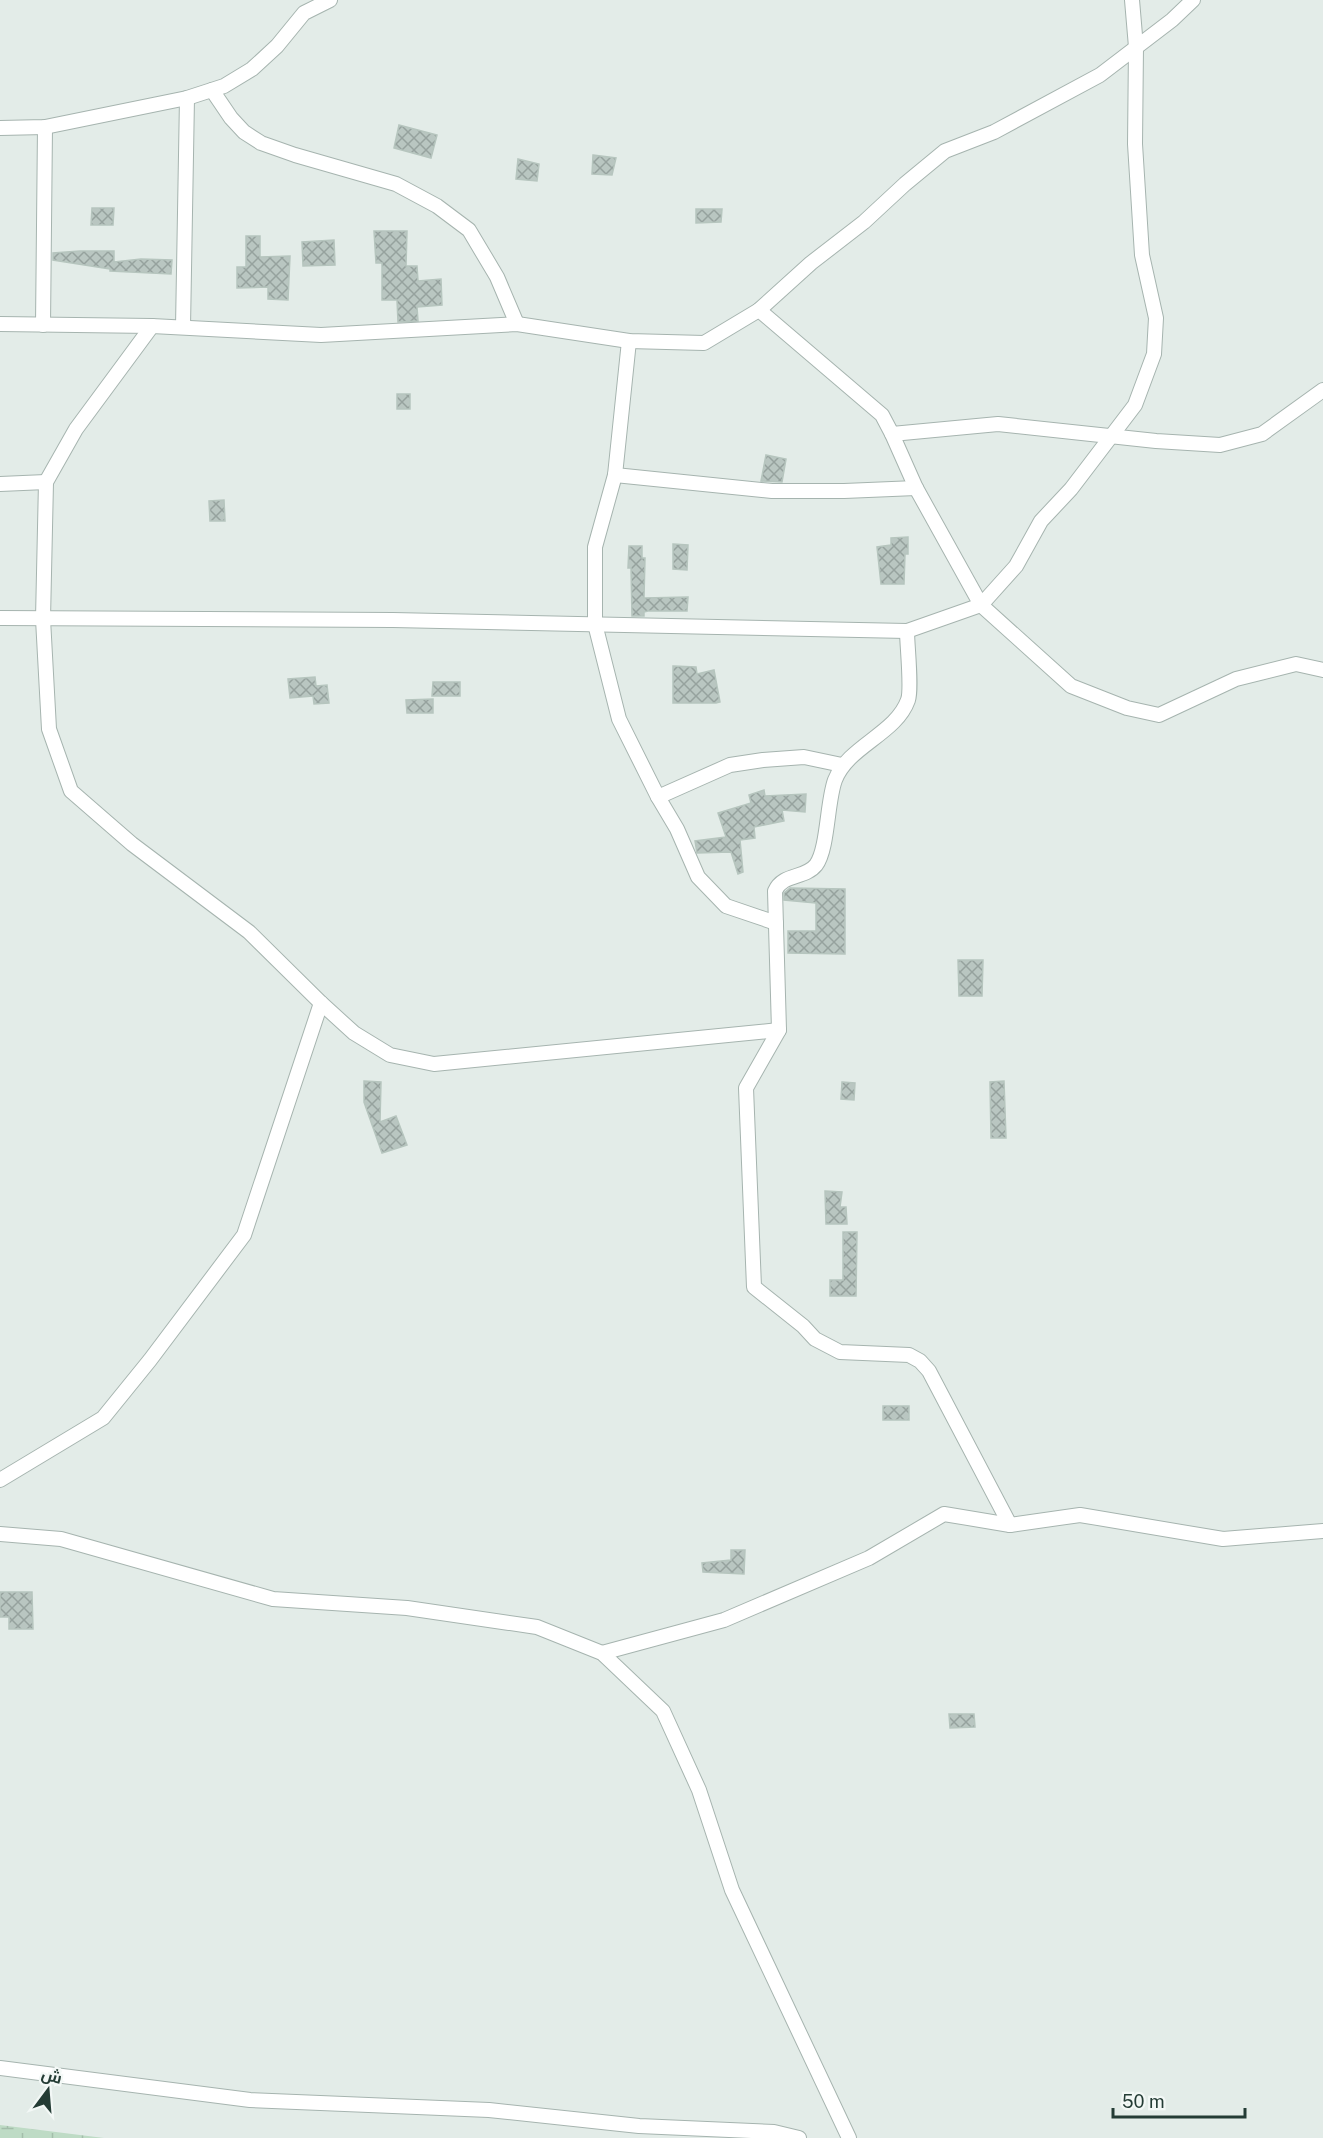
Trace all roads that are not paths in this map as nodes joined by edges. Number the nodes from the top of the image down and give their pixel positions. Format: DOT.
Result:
graph roads {
  1 [pos="330,0"];
  2 [pos="1132,0"];
  3 [pos="1193,0"];
  4 [pos="1136,47"];
  5 [pos="212,90"];
  6 [pos="187,98"];
  7 [pos="45,127"];
  8 [pos="0,128"];
  9 [pos="759,310"];
  10 [pos="0,324"];
  11 [pos="517,324"];
  12 [pos="44,325"];
  13 [pos="152,326"];
  14 [pos="183,327"];
  15 [pos="629,341"];
  16 [pos="1323,390"];
  17 [pos="892,434"];
  18 [pos="1113,436"];
  19 [pos="615,475"];
  20 [pos="46,482"];
  21 [pos="0,484"];
  22 [pos="916,488"];
  23 [pos="981,605"];
  24 [pos="0,618"];
  25 [pos="43,619"];
  26 [pos="595,624"];
  27 [pos="907,631"];
  28 [pos="1323,670"];
  29 [pos="842,765"];
  30 [pos="658,797"];
  31 [pos="776,923"];
  32 [pos="321,1003"];
  33 [pos="779,1030"];
  34 [pos="0,1480"];
  35 [pos="1010,1525"];
  36 [pos="1323,1531"];
  37 [pos="0,1534"];
  38 [pos="602,1653"];
  39 [pos="0,2068"];
  40 [pos="799,2138"];
  41 [pos="849,2138"];
  1 -- 5 [label="street"];
  2 -- 4 [label="street"];
  3 -- 4 [label="street"];
  4 -- 9 [label="street"];
  4 -- 18 [label="street"];
  5 -- 6 [label="street"];
  5 -- 11 [label="street"];
  6 -- 7 [label="street"];
  6 -- 14 [label="street"];
  7 -- 8 [label="street"];
  7 -- 12 [label="street"];
  9 -- 15 [label="street"];
  9 -- 17 [label="street"];
  10 -- 12 [label="street"];
  11 -- 14 [label="street"];
  11 -- 15 [label="street"];
  12 -- 13 [label="street"];
  13 -- 14 [label="street"];
  13 -- 20 [label="street"];
  15 -- 19 [label="street"];
  16 -- 18 [label="street"];
  17 -- 18 [label="street"];
  17 -- 22 [label="street"];
  18 -- 23 [label="street"];
  19 -- 22 [label="street"];
  19 -- 26 [label="street"];
  20 -- 21 [label="street"];
  20 -- 25 [label="street"];
  22 -- 23 [label="street"];
  23 -- 27 [label="street"];
  23 -- 28 [label="street"];
  24 -- 25 [label="street"];
  25 -- 26 [label="street"];
  25 -- 32 [label="street"];
  26 -- 27 [label="street"];
  26 -- 30 [label="street"];
  27 -- 29 [label="street"];
  29 -- 30 [label="street"];
  29 -- 31 [label="street"];
  30 -- 31 [label="street"];
  31 -- 33 [label="street"];
  32 -- 33 [label="street"];
  32 -- 34 [label="street"];
  33 -- 35 [label="street"];
  35 -- 36 [label="street"];
  35 -- 38 [label="street"];
  37 -- 38 [label="street"];
  38 -- 41 [label="street"];
  39 -- 40 [label="street"];
}
